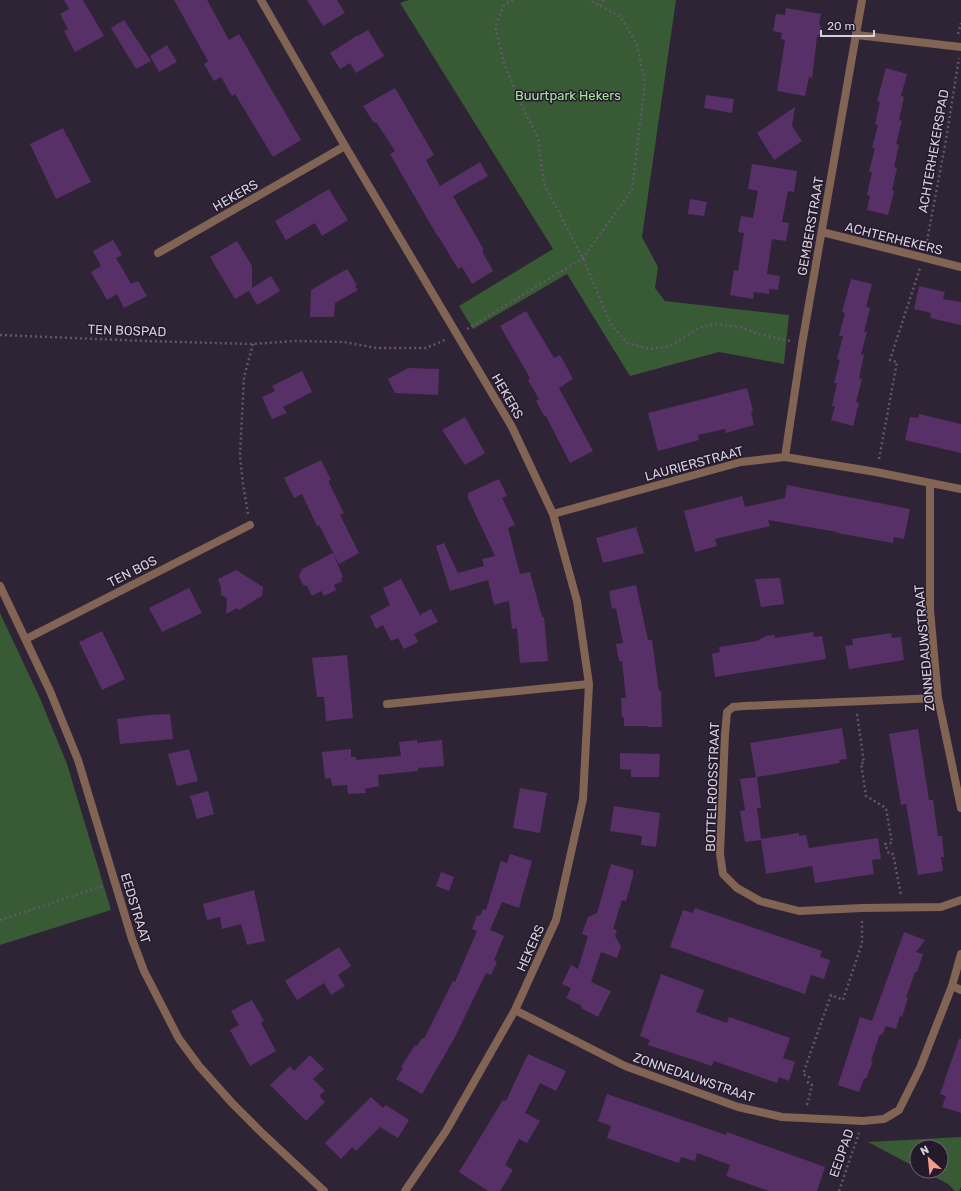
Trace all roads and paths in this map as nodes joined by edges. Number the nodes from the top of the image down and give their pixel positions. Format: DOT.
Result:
graph roads {
  1 [pos="261,0"];
  2 [pos="513,0"];
  3 [pos="589,0"];
  4 [pos="604,0"];
  5 [pos="862,0"];
  6 [pos="600,6"];
  7 [pos="857,35"];
  8 [pos="961,47"];
  9 [pos="960,56"];
  10 [pos="345,146"];
  11 [pos="822,232"];
  12 [pos="158,253"];
  13 [pos="583,258"];
  14 [pos="924,258"];
  15 [pos="961,267"];
  16 [pos="0,335"];
  17 [pos="458,335"];
  18 [pos="253,344"];
  19 [pos="802,344"];
  20 [pos="785,457"];
  21 [pos="876,472"];
  22 [pos="930,483"];
  23 [pos="961,489"];
  24 [pos="553,514"];
  25 [pos="250,525"];
  26 [pos="0,586"];
  27 [pos="26,638"];
  28 [pos="589,684"];
  29 [pos="938,698"];
  30 [pos="855,701"];
  31 [pos="387,704"];
  32 [pos="961,808"];
  33 [pos="115,882"];
  34 [pos="961,900"];
  35 [pos="862,908"];
  36 [pos="903,908"];
  37 [pos="0,920"];
  38 [pos="961,954"];
  39 [pos="952,986"];
  40 [pos="961,990"];
  41 [pos="515,1010"];
  42 [pos="804,1118"];
  43 [pos="863,1121"];
  44 [pos="324,1191"];
  45 [pos="405,1191"];
  46 [pos="839,1191"];
  1 -- 10 [label="street, HEKERS"];
  2 -- 13 [label="path"];
  3 -- 6 [label="path"];
  4 -- 6 [label="path"];
  5 -- 7 [label="street, GEMBERSTRAAT"];
  6 -- 13 [label="path"];
  7 -- 8 [label="street"];
  7 -- 11 [label="street, GEMBERSTRAAT"];
  9 -- 14 [label="path, ACHTERHEKERSPAD"];
  10 -- 12 [label="street, HEKERS"];
  10 -- 17 [label="street, HEKERS"];
  11 -- 14 [label="street, ACHTERHEKERS"];
  11 -- 19 [label="street, GEMBERSTRAAT"];
  13 -- 17 [label="path, TEN BOSPAD"];
  13 -- 19 [label="path"];
  14 -- 15 [label="street, ACHTERHEKERS"];
  14 -- 21 [label="path, ACHTERHEKERSPAD"];
  16 -- 18 [label="path, TEN BOSPAD"];
  17 -- 18 [label="path, TEN BOSPAD"];
  17 -- 24 [label="street, HEKERS"];
  18 -- 25 [label="path"];
  19 -- 20 [label="street, GEMBERSTRAAT"];
  20 -- 21 [label="street, LAURIERSTRAAT"];
  20 -- 24 [label="street, LAURIERSTRAAT"];
  21 -- 22 [label="street, LAURIERSTRAAT"];
  22 -- 23 [label="street, LAURIERSTRAAT"];
  22 -- 29 [label="street, ZONNEDAUWSTRAAT"];
  24 -- 28 [label="street, HEKERS"];
  25 -- 27 [label="street, TEN BOS"];
  26 -- 27 [label="street, EEDSTRAAT"];
  27 -- 33 [label="street, EEDSTRAAT"];
  28 -- 31 [label="street"];
  28 -- 41 [label="street, HEKERS"];
  29 -- 30 [label="street, BOTTELROOSSTRAAT"];
  29 -- 32 [label="street, ZONNEDAUWSTRAAT"];
  30 -- 35 [label="street, BOTTELROOSSTRAAT"];
  30 -- 36 [label="path"];
  33 -- 37 [label="path"];
  33 -- 44 [label="street, EEDSTRAAT"];
  34 -- 36 [label="street, BOTTELROOSSTRAAT"];
  35 -- 36 [label="street, BOTTELROOSSTRAAT"];
  35 -- 42 [label="path"];
  38 -- 39 [label="street, ZONNEDAUWSTRAAT"];
  39 -- 40 [label="street"];
  39 -- 43 [label="street, ZONNEDAUWSTRAAT"];
  41 -- 42 [label="street, ZONNEDAUWSTRAAT"];
  41 -- 45 [label="street, HEKERS"];
  42 -- 43 [label="street, ZONNEDAUWSTRAAT"];
  43 -- 46 [label="path, EEDPAD"];
}
